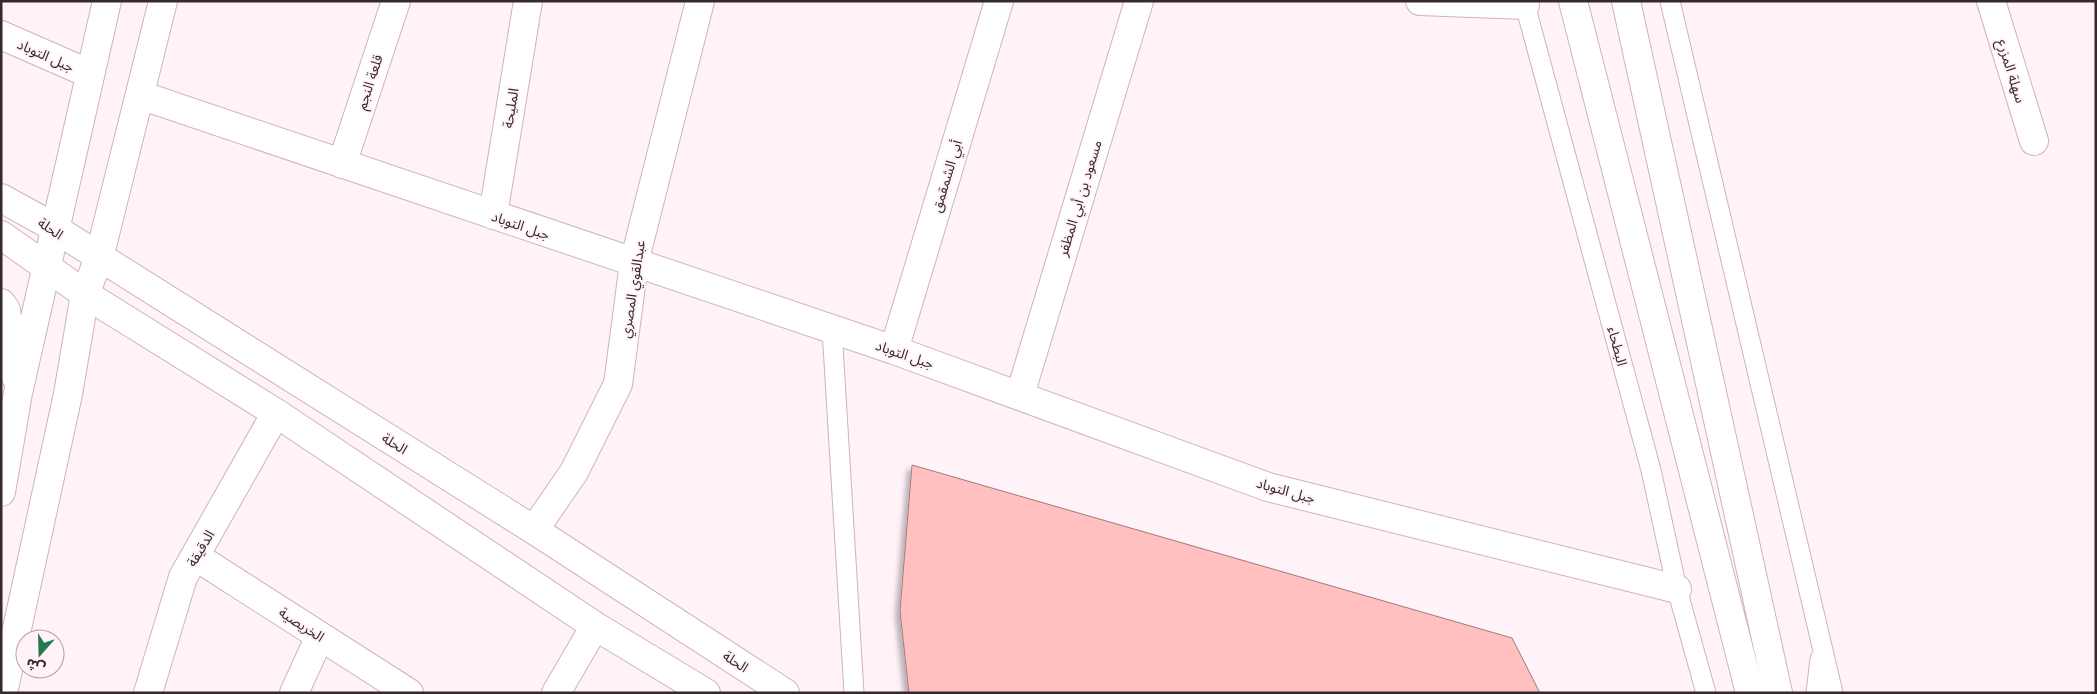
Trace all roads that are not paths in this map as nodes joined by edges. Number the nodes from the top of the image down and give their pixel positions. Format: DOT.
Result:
graph roads {
  1 [pos="107,1"];
  2 [pos="163,1"];
  3 [pos="396,1"];
  4 [pos="528,1"];
  5 [pos="700,1"];
  6 [pos="998,1"];
  7 [pos="1138,1"];
  8 [pos="1420,1"];
  9 [pos="1573,1"];
  10 [pos="1626,1"];
  11 [pos="1670,1"];
  12 [pos="1991,1"];
  13 [pos="1524,3"];
  14 [pos="1,35"];
  15 [pos="90,74"];
  16 [pos="140,95"];
  17 [pos="2034,141"];
  18 [pos="342,164"];
  19 [pos="1,198"];
  20 [pos="493,215"];
  21 [pos="55,231"];
  22 [pos="1,235"];
  23 [pos="99,258"];
  24 [pos="634,263"];
  25 [pos="46,266"];
  26 [pos="85,294"];
  27 [pos="1,303"];
  28 [pos="832,329"];
  29 [pos="894,350"];
  30 [pos="18,392"];
  31 [pos="1020,395"];
  32 [pos="276,414"];
  33 [pos="1,492"];
  34 [pos="534,530"];
  35 [pos="195,556"];
  36 [pos="1677,589"];
  37 [pos="595,626"];
  38 [pos="320,636"];
  39 [pos="1820,640"];
  40 [pos="1699,668"];
  41 [pos="3,693"];
  42 [pos="148,693"];
  43 [pos="294,693"];
  44 [pos="409,693"];
  45 [pos="556,693"];
  46 [pos="706,693"];
  47 [pos="785,693"];
  48 [pos="854,693"];
  49 [pos="1706,693"];
  50 [pos="1710,693"];
  51 [pos="1750,693"];
  52 [pos="1778,693"];
  53 [pos="1816,693"];
  54 [pos="1833,693"];
  1 -- 15 [label="street"];
  2 -- 16 [label="street"];
  3 -- 18 [label="street, قلعة النجم"];
  4 -- 20 [label="street, المليحة"];
  5 -- 24 [label="street, عبدالقوي المصري"];
  6 -- 29 [label="street, أبي الشمقمق"];
  7 -- 31 [label="street, مسعود بن أبي المظفر"];
  8 -- 13 [label="street"];
  9 -- 51 [label="street"];
  10 -- 52 [label="street"];
  11 -- 39 [label="lane"];
  12 -- 17 [label="street, سهلة المزرع"];
  13 -- 36 [label="lane, البطحاء"];
  14 -- 15 [label="street, جبل التوباد"];
  15 -- 21 [label="street"];
  16 -- 18 [label="street, جبل التوباد"];
  16 -- 23 [label="street"];
  18 -- 20 [label="street, جبل التوباد"];
  19 -- 21 [label="street, الحلة"];
  20 -- 24 [label="street, جبل التوباد"];
  21 -- 23 [label="street, الحلة"];
  21 -- 25 [label="street"];
  22 -- 25 [label="street"];
  23 -- 26 [label="street"];
  23 -- 34 [label="street, الحلة"];
  24 -- 28 [label="street, جبل التوباد"];
  24 -- 34 [label="street, عبدالقوي المصري"];
  25 -- 26 [label="street"];
  25 -- 30 [label="street"];
  26 -- 32 [label="street"];
  26 -- 41 [label="street"];
  27 -- 30 [label="street"];
  28 -- 29 [label="street, جبل التوباد"];
  28 -- 48 [label="lane"];
  29 -- 31 [label="street, جبل التوباد"];
  30 -- 33 [label="street"];
  31 -- 36 [label="street, جبل التوباد"];
  32 -- 35 [label="street, الدقيقة"];
  32 -- 37 [label="street"];
  34 -- 47 [label="street, الحلة"];
  35 -- 38 [label="street, الخريصية"];
  35 -- 42 [label="street, الدقيقة"];
  36 -- 40 [label="lane, البطحاء"];
  37 -- 45 [label="street"];
  37 -- 46 [label="street"];
  38 -- 43 [label="street"];
  38 -- 44 [label="street, الخريصية"];
  39 -- 53 [label="lane"];
  39 -- 54 [label="lane"];
  40 -- 49 [label="lane, البطحاء"];
  40 -- 50 [label="lane"];
}
